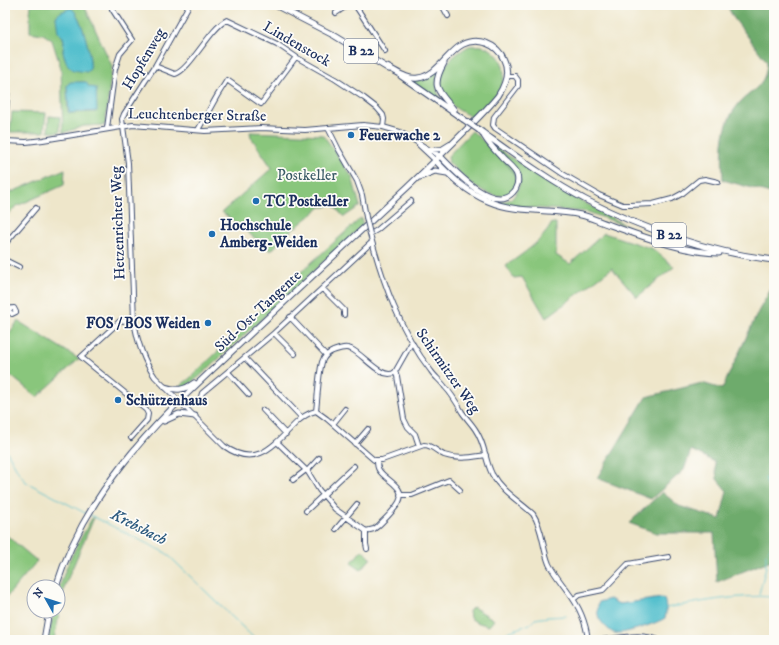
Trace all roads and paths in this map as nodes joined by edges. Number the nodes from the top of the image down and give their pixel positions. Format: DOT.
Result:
graph roads {
  1 [pos="189,5"];
  2 [pos="275,5"];
  3 [pos="348,5"];
  4 [pos="355,5"];
  5 [pos="442,5"];
  6 [pos="112,9"];
  7 [pos="336,13"];
  8 [pos="448,16"];
  9 [pos="385,51"];
  10 [pos="296,57"];
  11 [pos="447,57"];
  12 [pos="155,66"];
  13 [pos="386,67"];
  14 [pos="5,71"];
  15 [pos="507,76"];
  16 [pos="460,117"];
  17 [pos="5,126"];
  18 [pos="123,126"];
  19 [pos="383,127"];
  20 [pos="107,128"];
  21 [pos="328,128"];
  22 [pos="198,130"];
  23 [pos="480,131"];
  24 [pos="411,138"];
  25 [pos="5,141"];
  26 [pos="454,142"];
  27 [pos="430,149"];
  28 [pos="440,156"];
  29 [pos="435,160"];
  30 [pos="448,173"];
  31 [pos="417,178"];
  32 [pos="718,182"];
  33 [pos="411,201"];
  34 [pos="36,208"];
  35 [pos="370,234"];
  36 [pos="372,242"];
  37 [pos="5,244"];
  38 [pos="728,253"];
  39 [pos="5,260"];
  40 [pos="774,260"];
  41 [pos="19,267"];
  42 [pos="323,289"];
  43 [pos="344,315"];
  44 [pos="290,317"];
  45 [pos="134,320"];
  46 [pos="274,332"];
  47 [pos="412,342"];
  48 [pos="295,354"];
  49 [pos="326,355"];
  50 [pos="245,358"];
  51 [pos="228,372"];
  52 [pos="395,372"];
  53 [pos="202,378"];
  54 [pos="165,387"];
  55 [pos="249,395"];
  56 [pos="200,400"];
  57 [pos="179,401"];
  58 [pos="345,409"];
  59 [pos="263,410"];
  60 [pos="316,411"];
  61 [pos="195,416"];
  62 [pos="302,418"];
  63 [pos="159,423"];
  64 [pos="333,424"];
  65 [pos="368,429"];
  66 [pos="286,434"];
  67 [pos="131,438"];
  68 [pos="277,442"];
  69 [pos="355,444"];
  70 [pos="419,446"];
  71 [pos="486,455"];
  72 [pos="319,458"];
  73 [pos="377,461"];
  74 [pos="354,466"];
  75 [pos="306,471"];
  76 [pos="292,480"];
  77 [pos="460,490"];
  78 [pos="323,495"];
  79 [pos="400,495"];
  80 [pos="357,504"];
  81 [pos="306,511"];
  82 [pos="346,517"];
  83 [pos="336,529"];
  84 [pos="366,531"];
  85 [pos="367,549"];
  86 [pos="669,557"];
  87 [pos="59,579"];
  88 [pos="574,599"];
  89 [pos="48,619"];
  90 [pos="44,640"];
  91 [pos="588,640"];
  92 [pos="598,640"];
  93 [pos="659,640"];
  1 -- 12 [label="street, Hopfenweg"];
  2 -- 13 [label="main road, B 22"];
  3 -- 7 [label="street"];
  4 -- 9 [label="street"];
  5 -- 8 [label="street"];
  6 -- 20 [label="street"];
  10 -- 12 [label="street, Lindenstock"];
  10 -- 19 [label="street, Lindenstock"];
  10 -- 22 [label="street"];
  11 -- 13 [label="main road, B 22"];
  11 -- 15 [label="main road, B 22"];
  11 -- 16 [label="main road, B 22"];
  12 -- 18 [label="street, Hopfenweg"];
  13 -- 16 [label="main road, B 22"];
  14 -- 17 [label="street"];
  15 -- 26 [label="main road, Süd-Ost-Tangente"];
  15 -- 32 [label="street"];
  16 -- 23 [label="main road, B 22, bridge"];
  18 -- 20 [label="street, Leuchtenberger Straße"];
  18 -- 22 [label="street, Leuchtenberger Straße"];
  18 -- 45 [label="street, Hetzenrichter Weg"];
  19 -- 21 [label="street, Leuchtenberger Straße"];
  19 -- 24 [label="street, Leuchtenberger Straße"];
  20 -- 25 [label="street, Leuchtenberger Straße"];
  21 -- 22 [label="street, Leuchtenberger Straße"];
  21 -- 35 [label="street, Schirmitzer Weg, bridge"];
  23 -- 28 [label="main road"];
  23 -- 38 [label="main road, B 22"];
  24 -- 27 [label="street, Leuchtenberger Straße"];
  24 -- 29 [label="street, Leuchtenberger Straße"];
  26 -- 27 [label="street"];
  26 -- 28 [label="main road, Süd-Ost-Tangente"];
  27 -- 28 [label="street, Leuchtenberger Straße"];
  28 -- 29 [label="main road, Süd-Ost-Tangente"];
  29 -- 30 [label="main road"];
  29 -- 31 [label="main road, Süd-Ost-Tangente"];
  30 -- 31 [label="main road"];
  30 -- 38 [label="main road"];
  31 -- 53 [label="main road, Süd-Ost-Tangente"];
  33 -- 35 [label="street"];
  34 -- 37 [label="street"];
  35 -- 36 [label="street, Schirmitzer Weg"];
  36 -- 42 [label="street"];
  36 -- 47 [label="street, Schirmitzer Weg"];
  38 -- 40 [label="main road, B 22"];
  39 -- 41 [label="street"];
  42 -- 43 [label="street"];
  42 -- 44 [label="street"];
  44 -- 46 [label="street"];
  44 -- 49 [label="street"];
  45 -- 54 [label="street, Hetzenrichter Weg"];
  45 -- 67 [label="street"];
  46 -- 48 [label="street"];
  46 -- 50 [label="street"];
  47 -- 52 [label="street"];
  47 -- 71 [label="street, Schirmitzer Weg"];
  49 -- 52 [label="street"];
  49 -- 60 [label="street"];
  50 -- 51 [label="street"];
  50 -- 62 [label="street"];
  51 -- 55 [label="street"];
  51 -- 56 [label="street"];
  52 -- 70 [label="street"];
  53 -- 54 [label="main road"];
  53 -- 57 [label="main road, Süd-Ost-Tangente"];
  54 -- 57 [label="street, Hetzenrichter Weg"];
  57 -- 61 [label="street, Hetzenrichter Weg"];
  57 -- 63 [label="main road, Süd-Ost-Tangente"];
  58 -- 64 [label="street"];
  59 -- 66 [label="street"];
  60 -- 62 [label="street, Hetzenrichter Weg"];
  60 -- 64 [label="street"];
  61 -- 63 [label="main road"];
  61 -- 68 [label="street, Hetzenrichter Weg"];
  62 -- 66 [label="street, Hetzenrichter Weg"];
  63 -- 87 [label="main road, Süd-Ost-Tangente"];
  64 -- 69 [label="street"];
  65 -- 69 [label="street"];
  66 -- 68 [label="street, Hetzenrichter Weg"];
  68 -- 75 [label="street"];
  69 -- 73 [label="street"];
  70 -- 71 [label="street"];
  70 -- 73 [label="street"];
  71 -- 88 [label="street, Schirmitzer Weg"];
  72 -- 75 [label="street"];
  73 -- 79 [label="street"];
  74 -- 78 [label="street"];
  75 -- 76 [label="street"];
  75 -- 78 [label="street"];
  77 -- 79 [label="street"];
  78 -- 81 [label="street"];
  78 -- 82 [label="street"];
  79 -- 84 [label="street"];
  80 -- 82 [label="street"];
  82 -- 83 [label="street"];
  82 -- 84 [label="street"];
  84 -- 85 [label="street"];
  86 -- 88 [label="street"];
  88 -- 91 [label="street"];
  89 -- 90 [label="main road"];
  92 -- 93 [label="street"];
}
